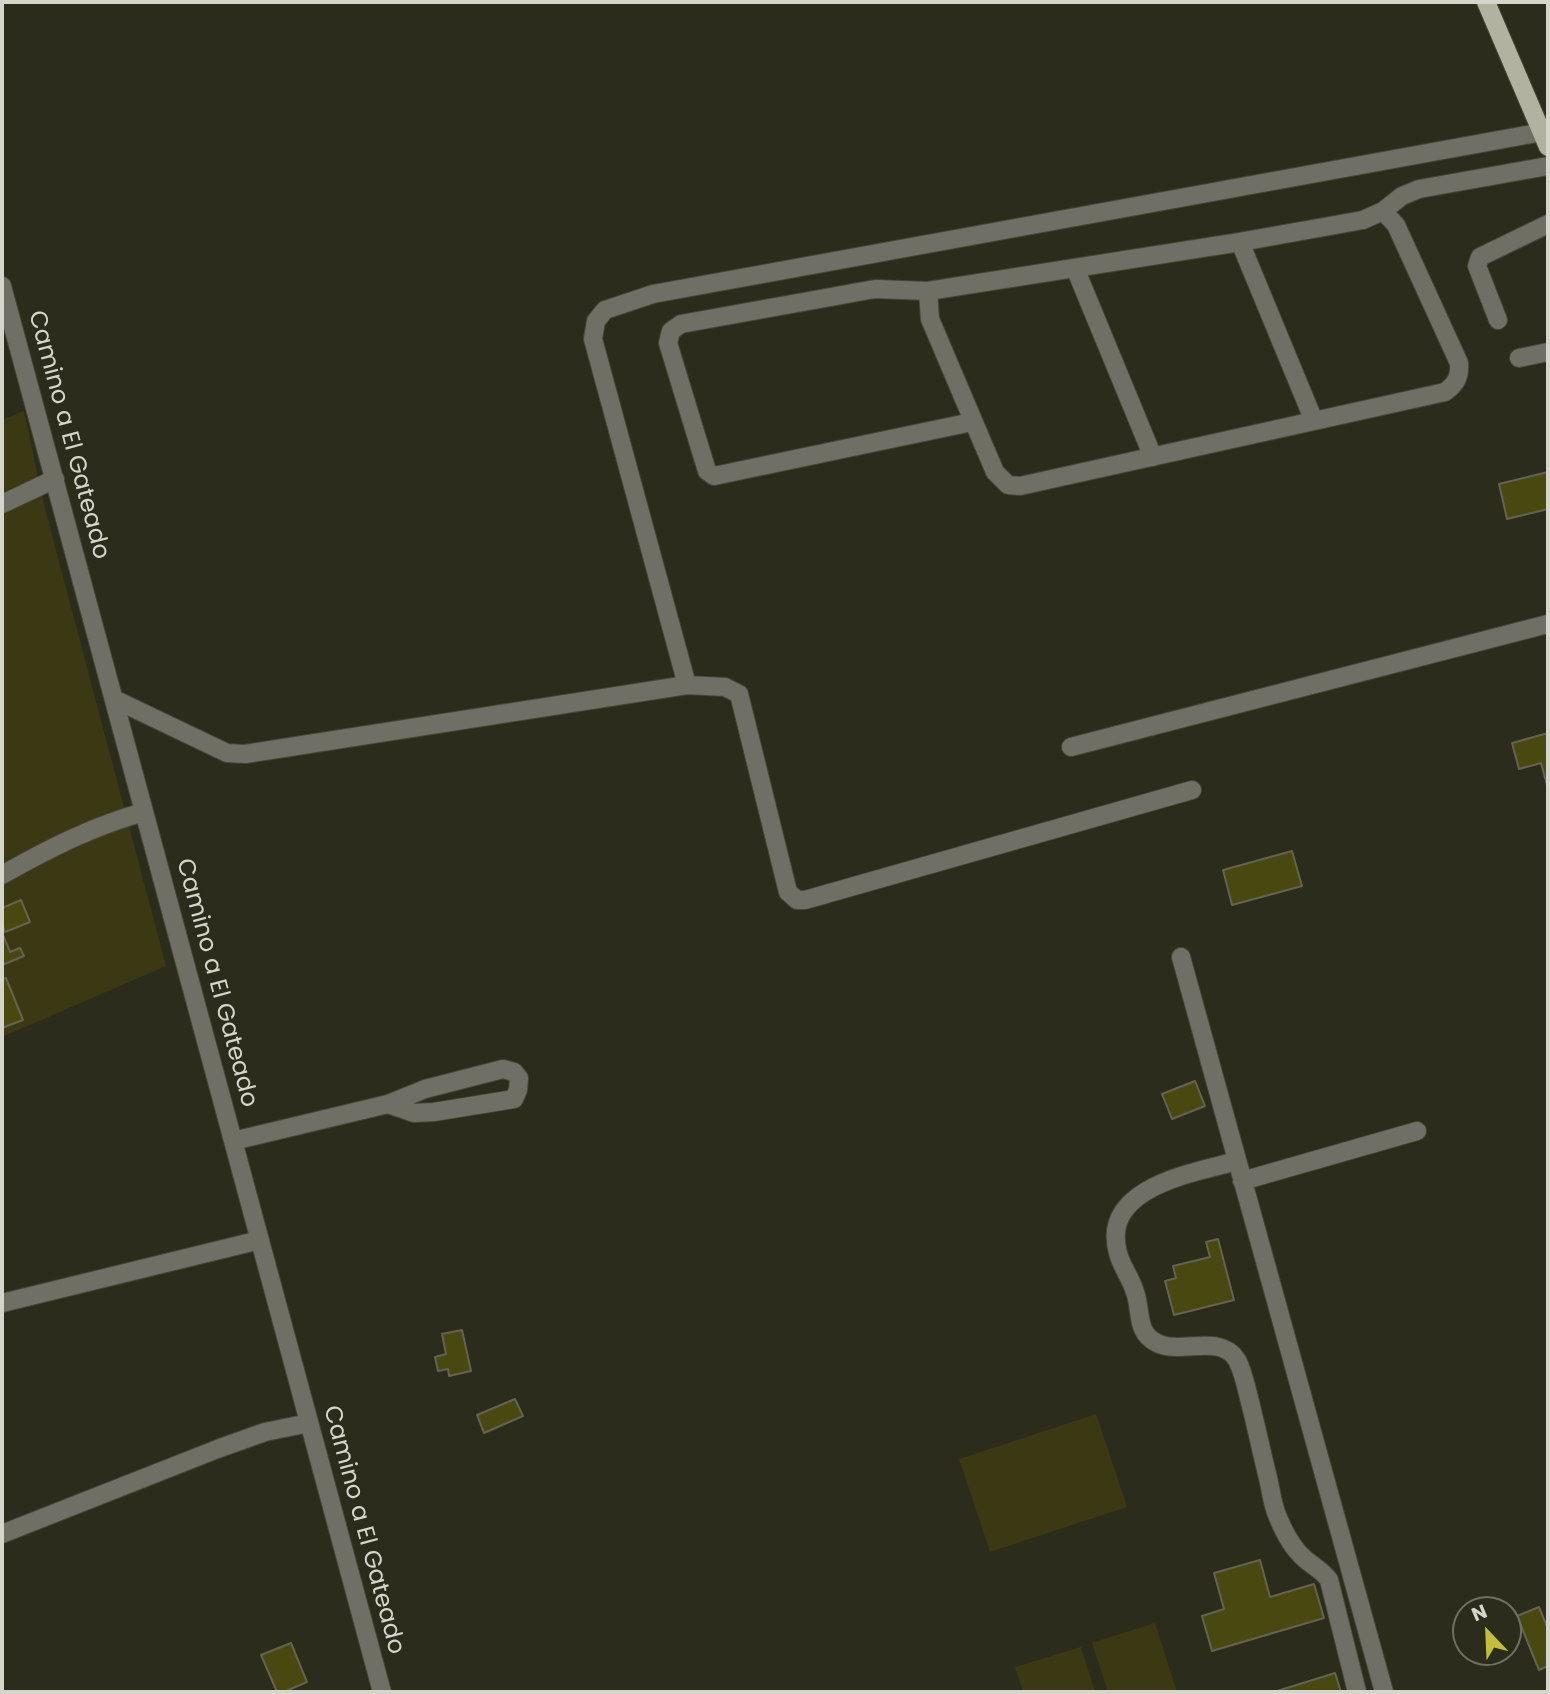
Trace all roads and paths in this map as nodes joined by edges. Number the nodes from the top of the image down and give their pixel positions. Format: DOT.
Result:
graph roads {
  1 [pos="1486,2"];
  2 [pos="1546,137"];
  3 [pos="1548,166"];
  4 [pos="1383,211"];
  5 [pos="1548,224"];
  6 [pos="1240,242"];
  7 [pos="1075,268"];
  8 [pos="2,286"];
  9 [pos="928,291"];
  10 [pos="1498,320"];
  11 [pos="1548,352"];
  12 [pos="1518,358"];
  13 [pos="1314,421"];
  14 [pos="972,422"];
  15 [pos="1153,457"];
  16 [pos="55,479"];
  17 [pos="2,504"];
  18 [pos="1548,624"];
  19 [pos="687,685"];
  20 [pos="114,699"];
  21 [pos="1071,747"];
  22 [pos="1192,790"];
  23 [pos="144,812"];
  24 [pos="2,875"];
  25 [pos="1181,957"];
  26 [pos="388,1104"];
  27 [pos="1417,1131"];
  28 [pos="233,1141"];
  29 [pos="1237,1161"];
  30 [pos="1242,1181"];
  31 [pos="260,1240"];
  32 [pos="2,1303"];
  33 [pos="309,1423"];
  34 [pos="2,1534"];
  35 [pos="1347,1560"];
  36 [pos="1321,1570"];
  37 [pos="382,1692"];
  38 [pos="1357,1692"];
  39 [pos="1384,1692"];
  1 -- 2 [label="main road"];
  2 -- 19 [label="street"];
  3 -- 4 [label="street"];
  4 -- 6 [label="street"];
  4 -- 13 [label="street"];
  5 -- 10 [label="street"];
  6 -- 7 [label="street"];
  6 -- 13 [label="street"];
  7 -- 9 [label="street"];
  7 -- 15 [label="street"];
  8 -- 16 [label="street, Camino a El Gateado"];
  9 -- 14 [label="street"];
  9 -- 14 [label="street"];
  11 -- 12 [label="street"];
  13 -- 15 [label="street"];
  14 -- 15 [label="street"];
  16 -- 17 [label="street"];
  16 -- 20 [label="street, Camino a El Gateado"];
  18 -- 21 [label="street"];
  19 -- 20 [label="street"];
  19 -- 22 [label="street"];
  20 -- 23 [label="street, Camino a El Gateado"];
  23 -- 24 [label="street"];
  23 -- 28 [label="street, Camino a El Gateado"];
  25 -- 29 [label="street"];
  26 -- 26 [label="street"];
  26 -- 28 [label="street"];
  27 -- 30 [label="street"];
  28 -- 31 [label="street, Camino a El Gateado"];
  29 -- 30 [label="street"];
  29 -- 36 [label="street"];
  30 -- 35 [label="street"];
  31 -- 32 [label="street"];
  31 -- 33 [label="street, Camino a El Gateado"];
  33 -- 34 [label="street"];
  33 -- 37 [label="street, Camino a El Gateado"];
  35 -- 36 [label="street"];
  35 -- 39 [label="street"];
  36 -- 38 [label="street"];
}
